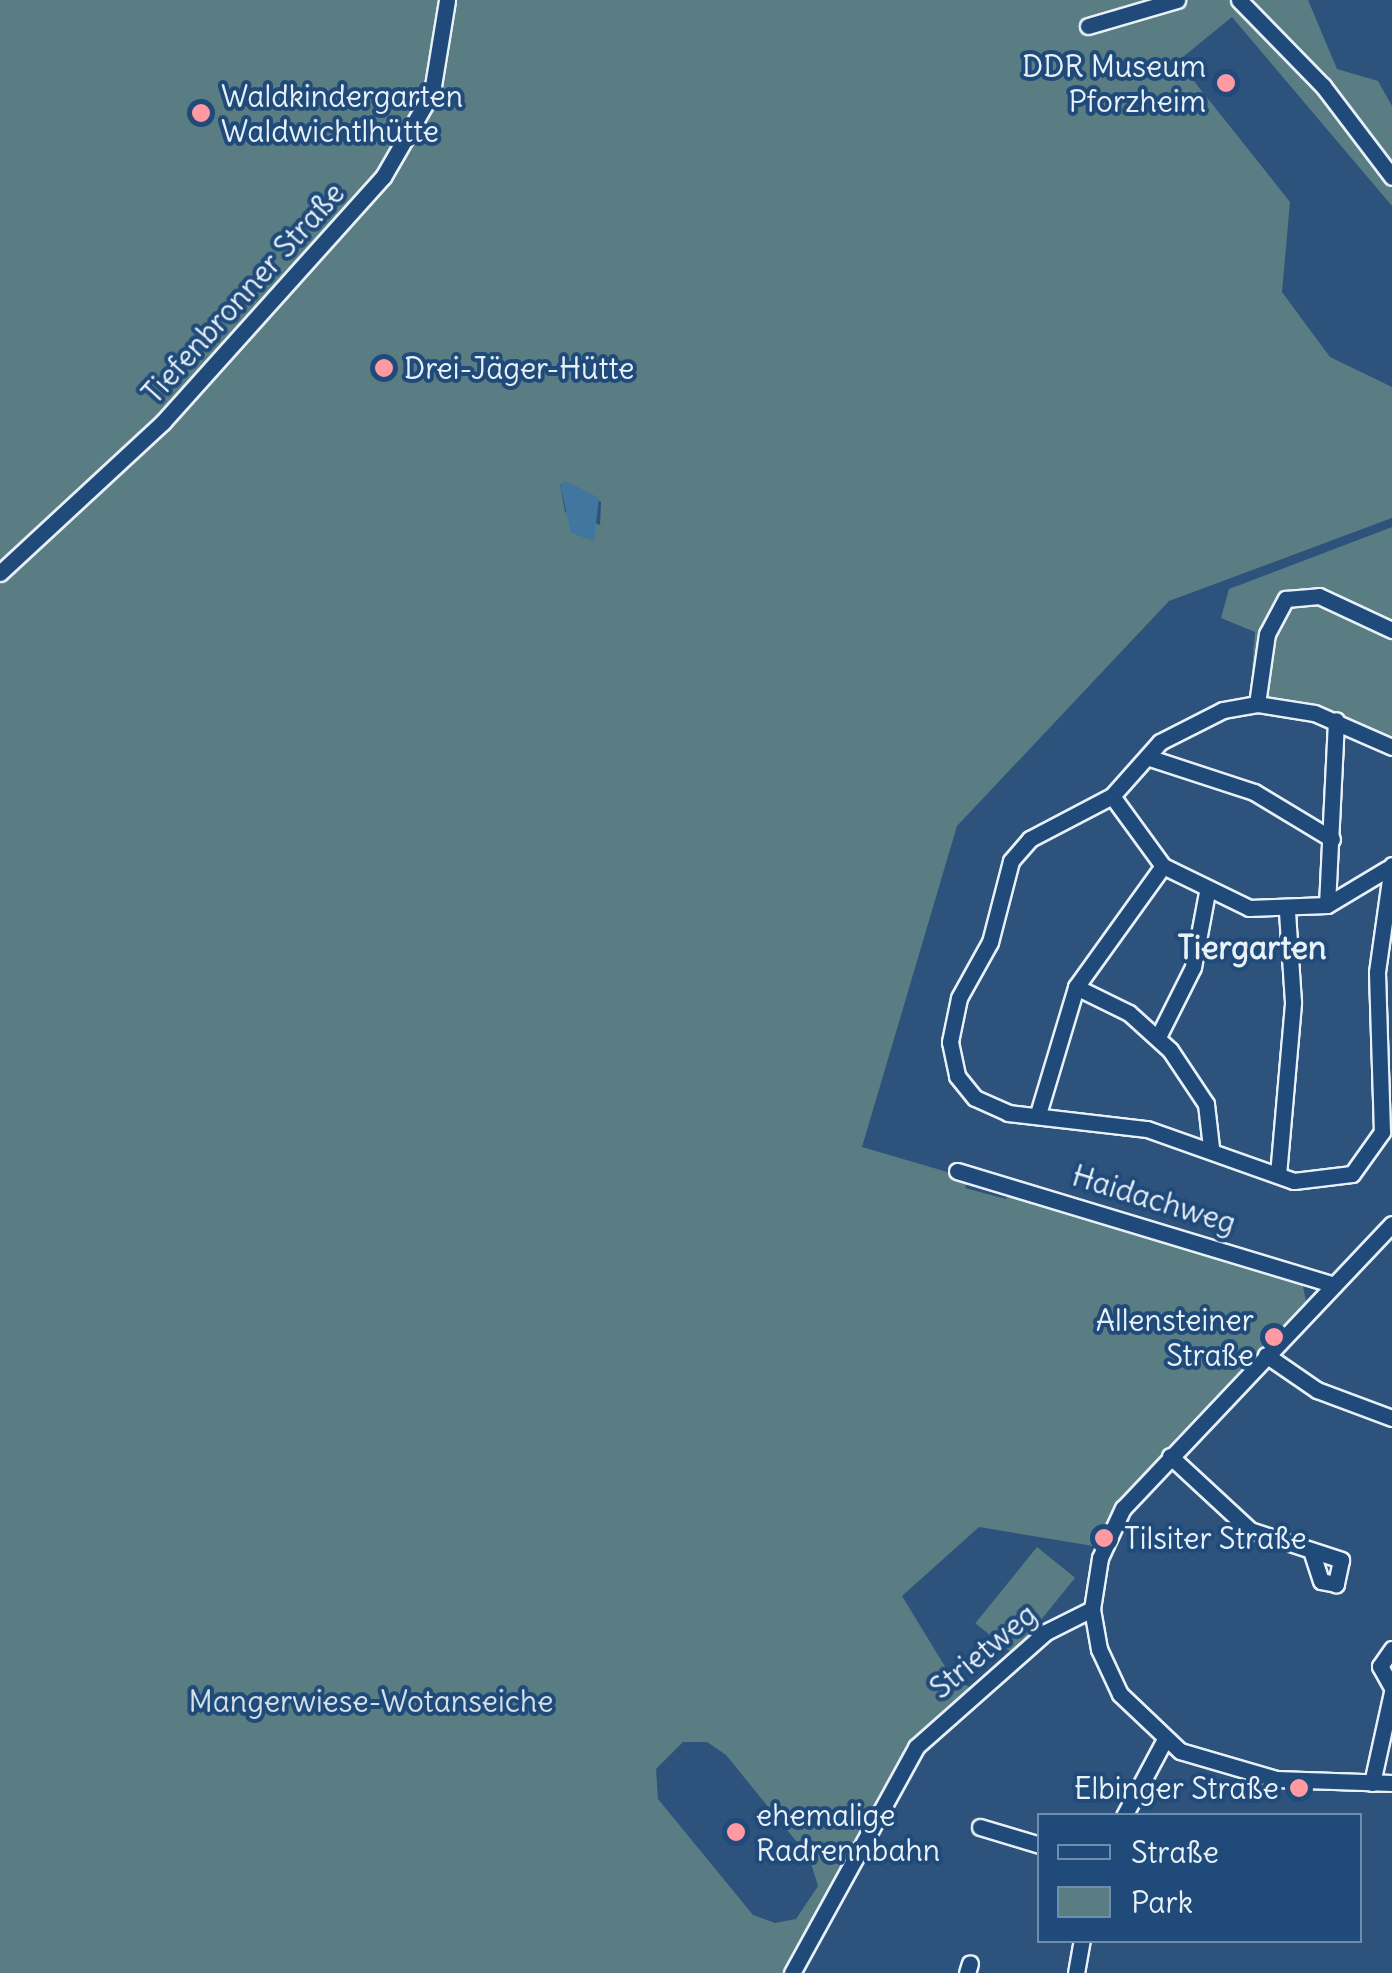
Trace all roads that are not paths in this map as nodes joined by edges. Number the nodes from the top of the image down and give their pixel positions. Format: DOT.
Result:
graph roads {
  1 [pos="447,0"];
  2 [pos="1177,0"];
  3 [pos="1239,0"];
  4 [pos="1088,26"];
  5 [pos="1392,177"];
  6 [pos="0,573"];
  7 [pos="1392,630"];
  8 [pos="1258,704"];
  9 [pos="1336,720"];
  10 [pos="1392,748"];
  11 [pos="1147,757"];
  12 [pos="1112,796"];
  13 [pos="1332,839"];
  14 [pos="1163,866"];
  15 [pos="1390,867"];
  16 [pos="1207,892"];
  17 [pos="1326,905"];
  18 [pos="1286,912"];
  19 [pos="1076,987"];
  20 [pos="1158,1037"];
  21 [pos="1038,1114"];
  22 [pos="1211,1147"];
  23 [pos="957,1170"];
  24 [pos="1278,1175"];
  25 [pos="1392,1224"];
  26 [pos="1334,1285"];
  27 [pos="1266,1355"];
  28 [pos="1392,1418"];
  29 [pos="1170,1456"];
  30 [pos="1312,1552"];
  31 [pos="1092,1609"];
  32 [pos="1392,1650"];
  33 [pos="1392,1690"];
  34 [pos="1164,1741"];
  35 [pos="1372,1783"];
  36 [pos="1392,1783"];
  37 [pos="1126,1813"];
  38 [pos="980,1826"];
  39 [pos="1037,1844"];
  40 [pos="1081,1943"];
  41 [pos="792,1973"];
  42 [pos="1076,1973"];
  1 -- 6 [label="street, Tiefenbronner Straße"];
  2 -- 4 [label="street"];
  3 -- 5 [label="street"];
  7 -- 8 [label="street"];
  8 -- 9 [label="street"];
  8 -- 11 [label="street"];
  9 -- 10 [label="street"];
  9 -- 13 [label="street"];
  11 -- 12 [label="street"];
  11 -- 13 [label="street"];
  12 -- 14 [label="street"];
  12 -- 21 [label="street"];
  13 -- 17 [label="street"];
  14 -- 16 [label="street"];
  14 -- 19 [label="street"];
  15 -- 17 [label="street"];
  15 -- 24 [label="street"];
  16 -- 18 [label="street"];
  16 -- 20 [label="street"];
  17 -- 18 [label="street"];
  18 -- 24 [label="street"];
  19 -- 20 [label="street"];
  19 -- 21 [label="street"];
  20 -- 22 [label="street"];
  21 -- 22 [label="street"];
  22 -- 24 [label="street"];
  23 -- 26 [label="street, Haidachweg"];
  25 -- 26 [label="street"];
  26 -- 27 [label="street"];
  27 -- 28 [label="street"];
  27 -- 29 [label="street"];
  29 -- 30 [label="street"];
  29 -- 31 [label="street"];
  31 -- 34 [label="street"];
  31 -- 41 [label="street, Strietweg"];
  32 -- 33 [label="street"];
  33 -- 35 [label="street"];
  34 -- 35 [label="street"];
  34 -- 37 [label="street"];
  35 -- 36 [label="street"];
  38 -- 39 [label="street"];
  40 -- 42 [label="street"];
}
